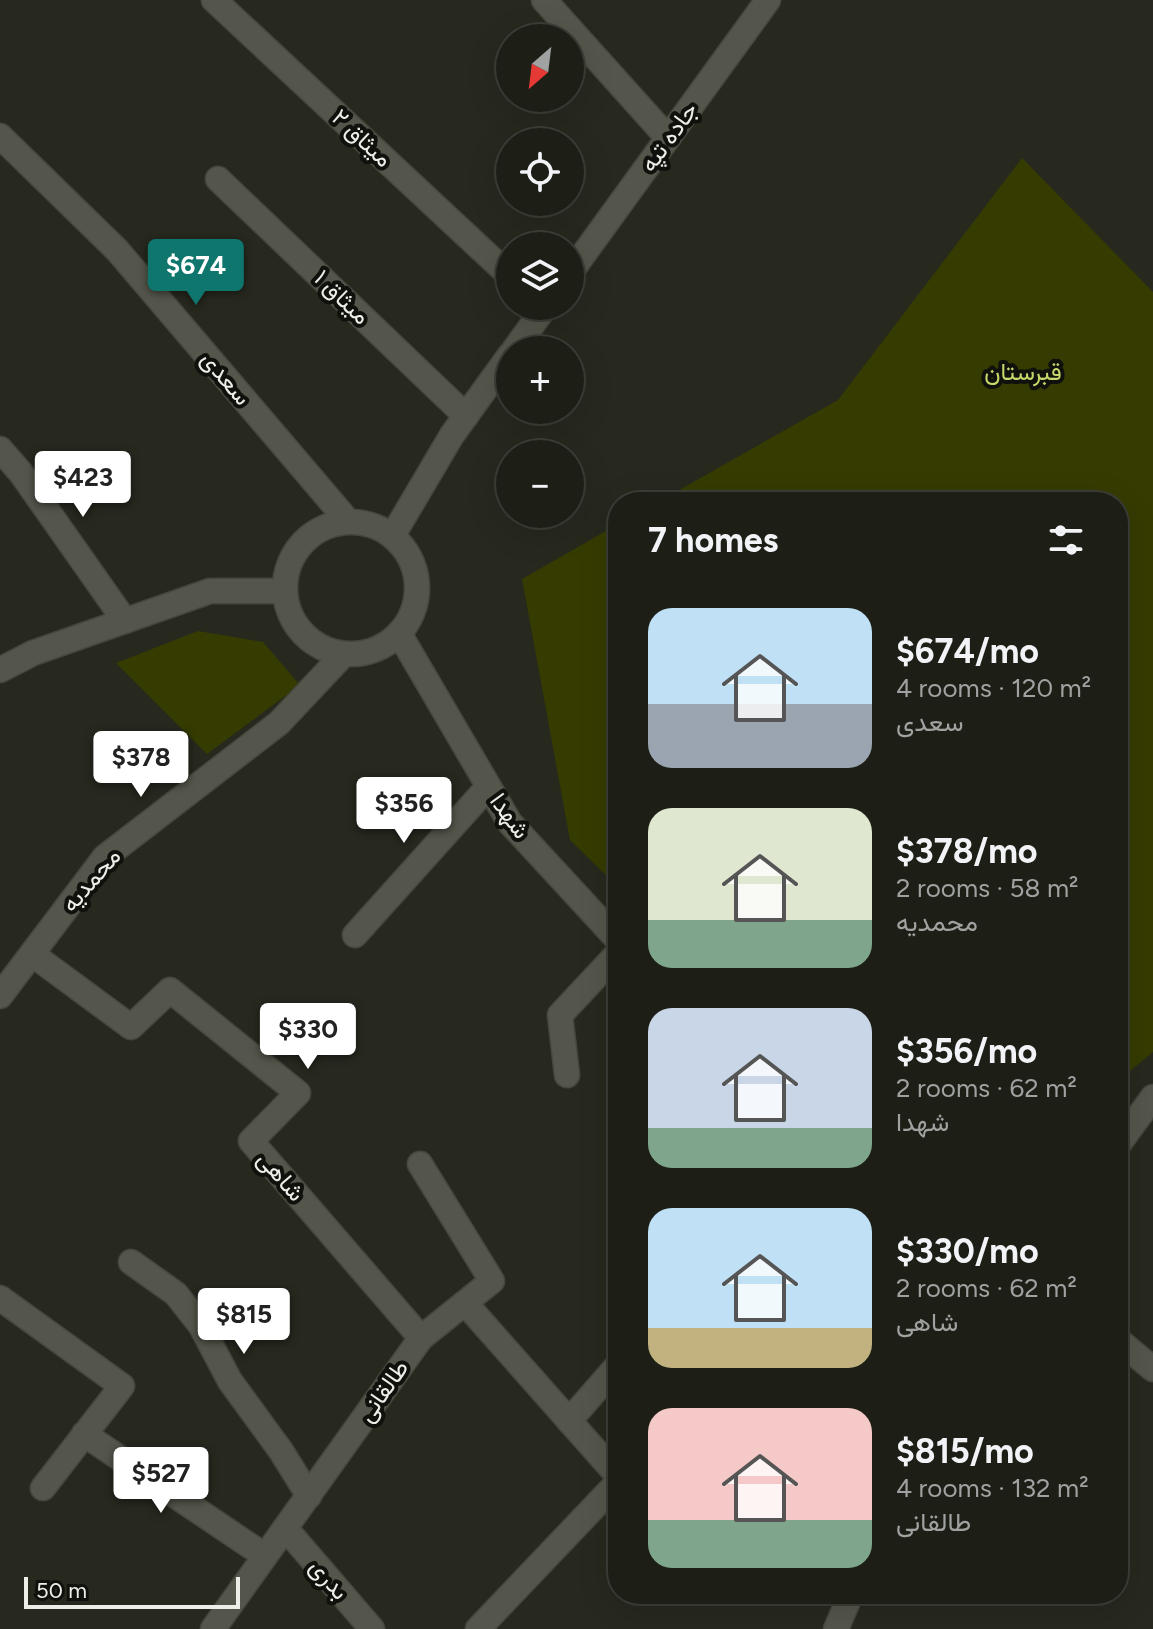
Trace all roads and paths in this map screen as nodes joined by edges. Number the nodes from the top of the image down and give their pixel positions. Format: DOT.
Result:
graph roads {
  1 [pos="214,0"];
  2 [pos="544,0"];
  3 [pos="768,0"];
  4 [pos="0,136"];
  5 [pos="668,138"];
  6 [pos="218,179"];
  7 [pos="584,254"];
  8 [pos="496,263"];
  9 [pos="496,374"];
  10 [pos="466,416"];
  11 [pos="0,449"];
  12 [pos="347,520"];
  13 [pos="393,535"];
  14 [pos="283,591"];
  15 [pos="125,621"];
  16 [pos="400,635"];
  17 [pos="343,655"];
  18 [pos="0,670"];
  19 [pos="488,787"];
  20 [pos="608,929"];
  21 [pos="355,935"];
  22 [pos="32,954"];
  23 [pos="608,964"];
  24 [pos="0,996"];
  25 [pos="567,1075"];
  26 [pos="1153,1097"];
  27 [pos="1128,1131"];
  28 [pos="420,1164"];
  29 [pos="131,1262"];
  30 [pos="0,1298"];
  31 [pos="465,1303"];
  32 [pos="421,1338"];
  33 [pos="1128,1348"];
  34 [pos="1153,1369"];
  35 [pos="608,1376"];
  36 [pos="569,1421"];
  37 [pos="84,1434"];
  38 [pos="608,1467"];
  39 [pos="43,1488"];
  40 [pos="608,1490"];
  41 [pos="309,1496"];
  42 [pos="286,1529"];
  43 [pos="265,1556"];
  44 [pos="847,1604"];
  45 [pos="213,1629"];
  46 [pos="372,1629"];
  47 [pos="478,1629"];
  48 [pos="836,1629"];
  1 -- 8 [label="street, میثاق ۲"];
  2 -- 5 [label="street"];
  3 -- 5 [label="street, جاده تپه"];
  4 -- 12 [label="street, سعدی"];
  5 -- 7 [label="street, جاده تپه"];
  6 -- 10 [label="street, میثاق ۱"];
  9 -- 10 [label="street"];
  10 -- 13 [label="street"];
  11 -- 15 [label="street"];
  12 -- 13 [label="street"];
  12 -- 14 [label="street"];
  13 -- 16 [label="street"];
  14 -- 15 [label="street"];
  14 -- 17 [label="street"];
  15 -- 18 [label="street"];
  16 -- 17 [label="street"];
  16 -- 19 [label="street, شهدا"];
  17 -- 22 [label="street, محمدیه"];
  19 -- 20 [label="street, شهدا"];
  19 -- 21 [label="street"];
  22 -- 24 [label="street, محمدیه"];
  22 -- 32 [label="street, شاهی"];
  23 -- 25 [label="street"];
  26 -- 27 [label="street"];
  28 -- 31 [label="street, طالقانی"];
  29 -- 41 [label="street"];
  30 -- 37 [label="street"];
  31 -- 32 [label="street, طالقانی"];
  31 -- 36 [label="street"];
  32 -- 41 [label="street, طالقانی"];
  33 -- 34 [label="street"];
  35 -- 36 [label="street"];
  36 -- 38 [label="street"];
  37 -- 39 [label="street"];
  37 -- 43 [label="street"];
  40 -- 47 [label="street"];
  41 -- 42 [label="street, طالقانی"];
  42 -- 43 [label="street, طالقانی"];
  42 -- 46 [label="street, بدری"];
  43 -- 45 [label="street, طالقانی"];
  44 -- 48 [label="street"];
}
